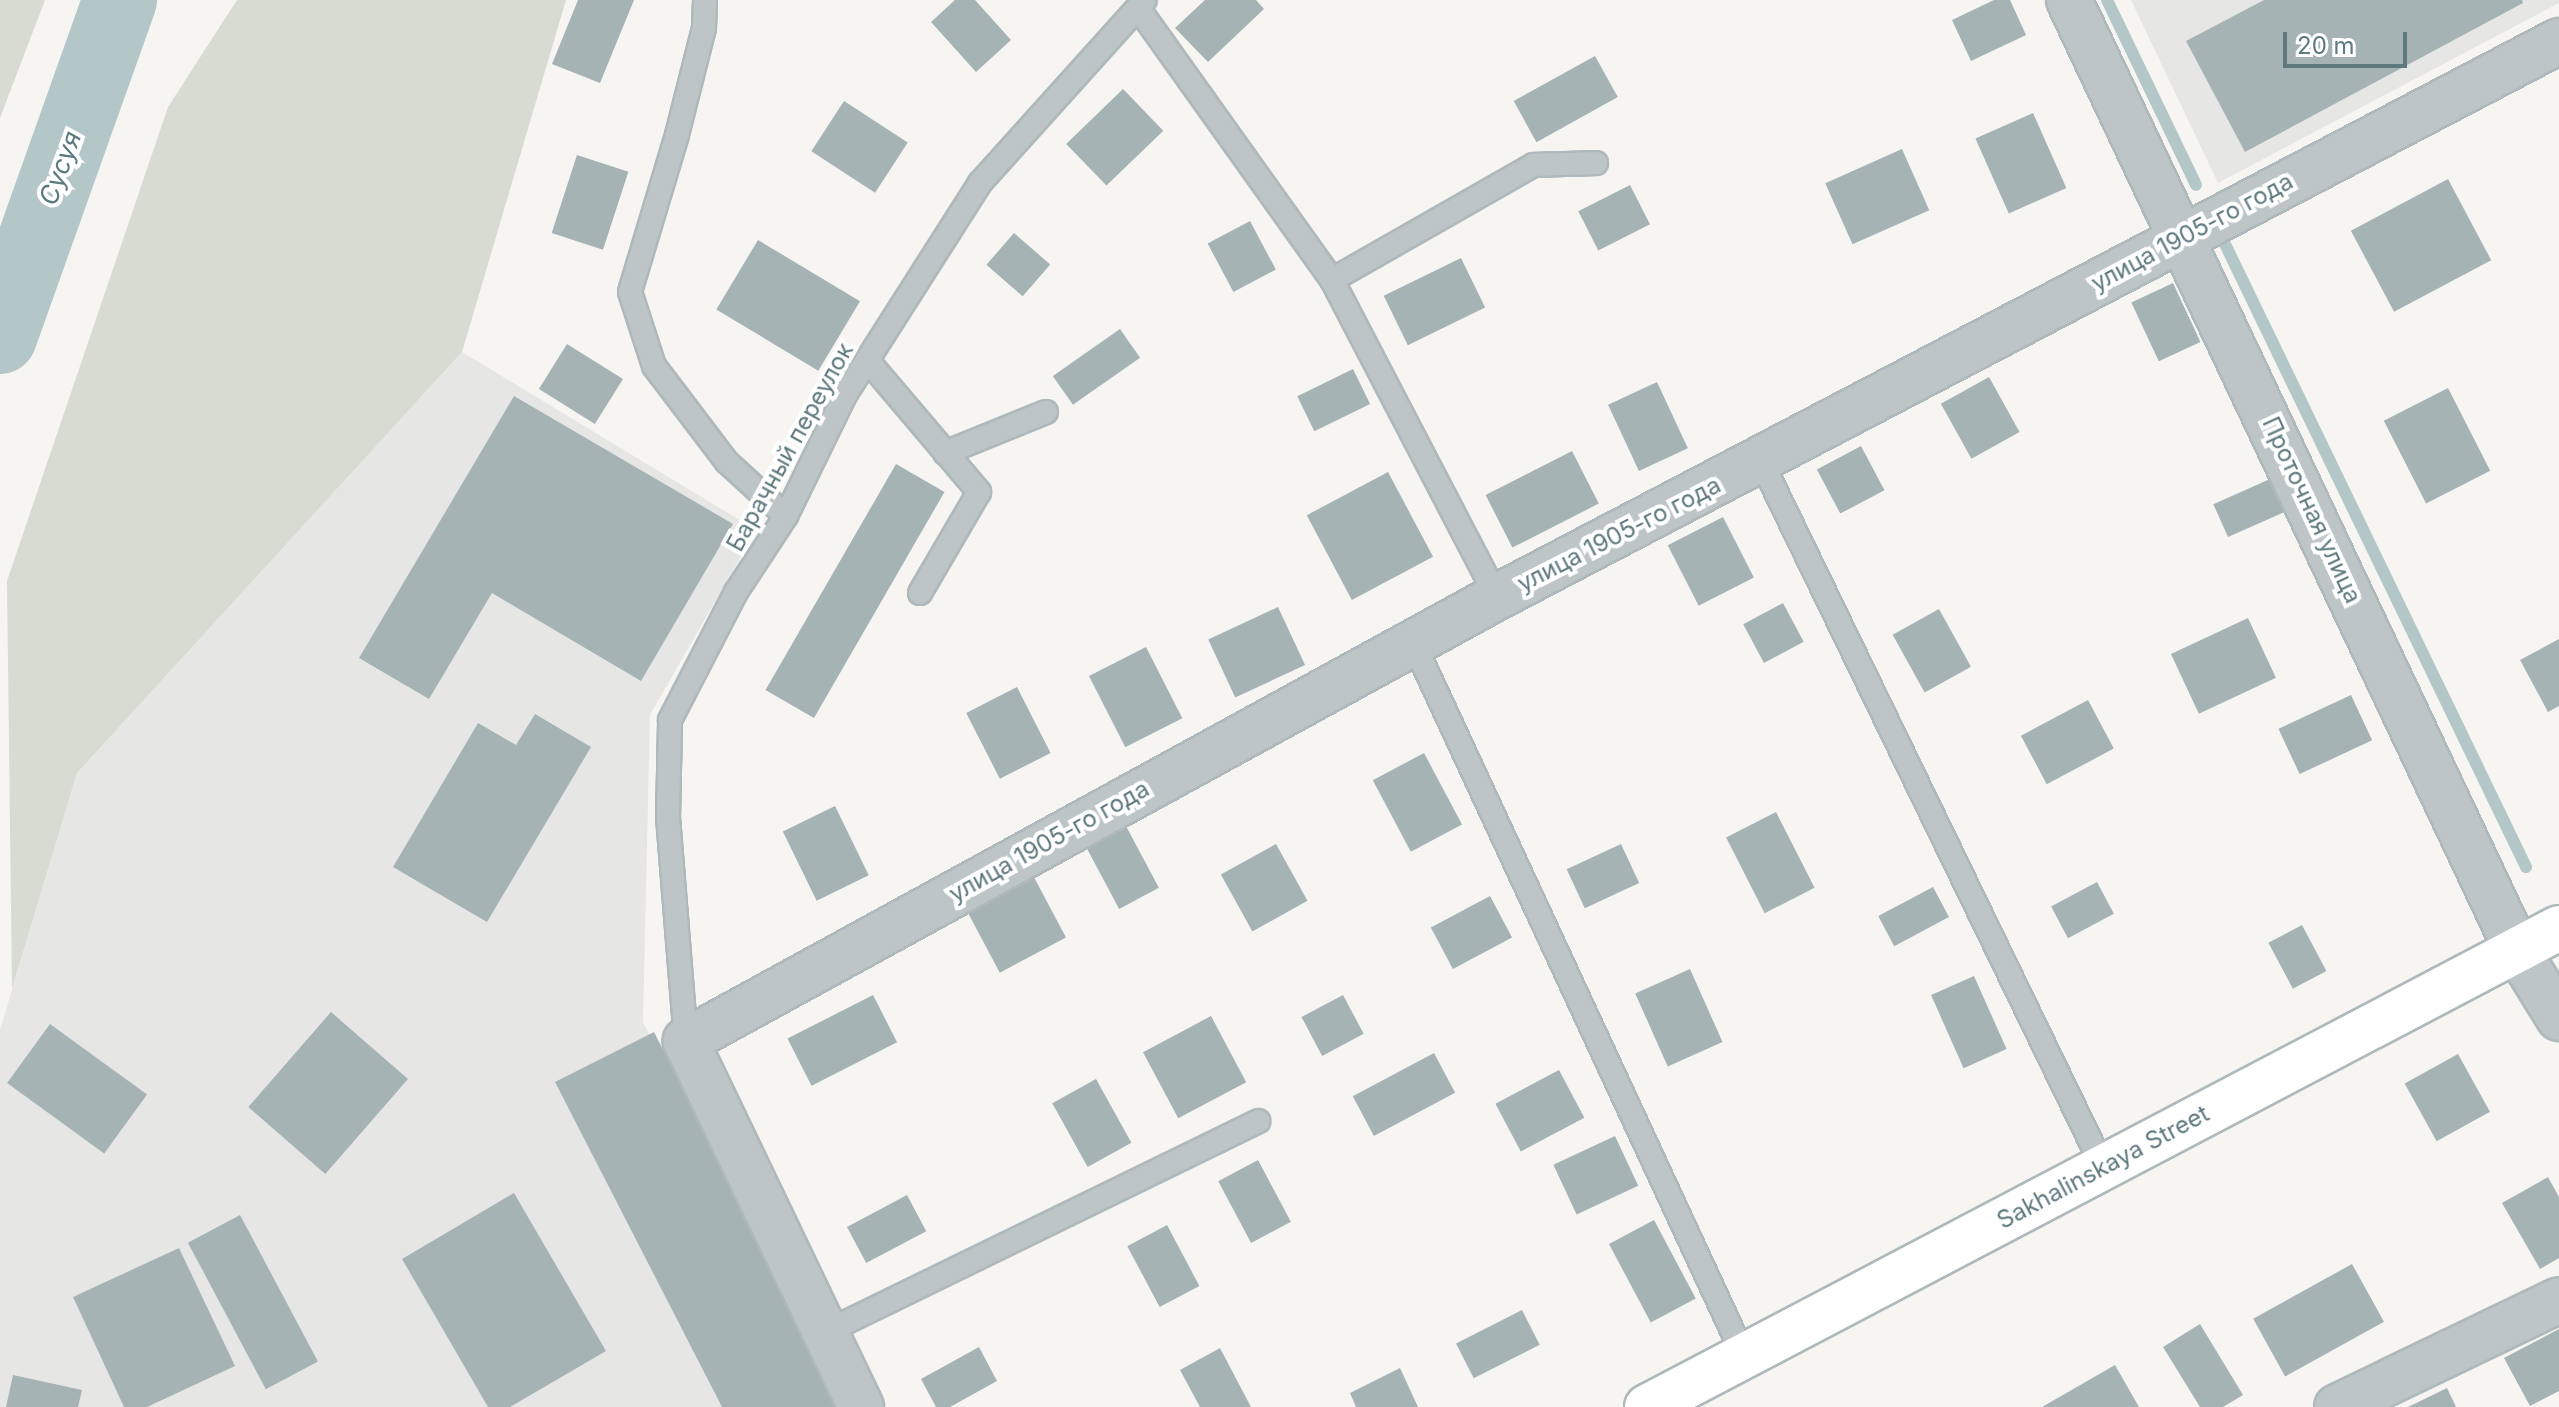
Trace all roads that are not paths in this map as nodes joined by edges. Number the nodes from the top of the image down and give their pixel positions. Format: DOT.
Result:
graph roads {
  1 [pos="705,0"];
  2 [pos="2069,0"];
  3 [pos="1141,4"];
  4 [pos="2559,41"];
  5 [pos="1596,163"];
  6 [pos="2184,235"];
  7 [pos="1332,280"];
  8 [pos="868,361"];
  9 [pos="1046,412"];
  10 [pos="945,453"];
  11 [pos="1761,461"];
  12 [pos="786,516"];
  13 [pos="920,593"];
  14 [pos="1497,597"];
  15 [pos="1413,642"];
  16 [pos="2559,928"];
  17 [pos="2517,950"];
  18 [pos="2559,1018"];
  19 [pos="686,1041"];
  20 [pos="1258,1121"];
  21 [pos="2103,1167"];
  22 [pos="2559,1300"];
  23 [pos="826,1332"];
  24 [pos="1744,1356"];
  25 [pos="861,1407"];
  26 [pos="1647,1407"];
  27 [pos="2337,1407"];
  1 -- 12 [label="lane"];
  2 -- 6 [label="street, Проточная улица"];
  3 -- 7 [label="lane"];
  3 -- 8 [label="lane, Барачный переулок"];
  4 -- 6 [label="street, улица 1905-го года"];
  5 -- 7 [label="lane"];
  6 -- 11 [label="street, улица 1905-го года"];
  6 -- 17 [label="street, Проточная улица"];
  7 -- 14 [label="lane"];
  8 -- 10 [label="lane"];
  8 -- 12 [label="lane, Барачный переулок"];
  9 -- 10 [label="lane"];
  10 -- 13 [label="lane"];
  11 -- 14 [label="street, улица 1905-го года"];
  11 -- 21 [label="lane"];
  12 -- 19 [label="lane, Барачный переулок"];
  14 -- 15 [label="street, улица 1905-го года"];
  15 -- 19 [label="street, улица 1905-го года"];
  15 -- 24 [label="lane"];
  16 -- 17 [label="main road, Sakhalinskaya Street"];
  17 -- 18 [label="street, Проточная улица"];
  17 -- 21 [label="main road, Sakhalinskaya Street"];
  19 -- 23 [label="street"];
  20 -- 23 [label="lane"];
  21 -- 24 [label="main road, Sakhalinskaya Street"];
  22 -- 27 [label="street"];
  23 -- 25 [label="street"];
  24 -- 26 [label="main road, Sakhalinskaya Street"];
}
